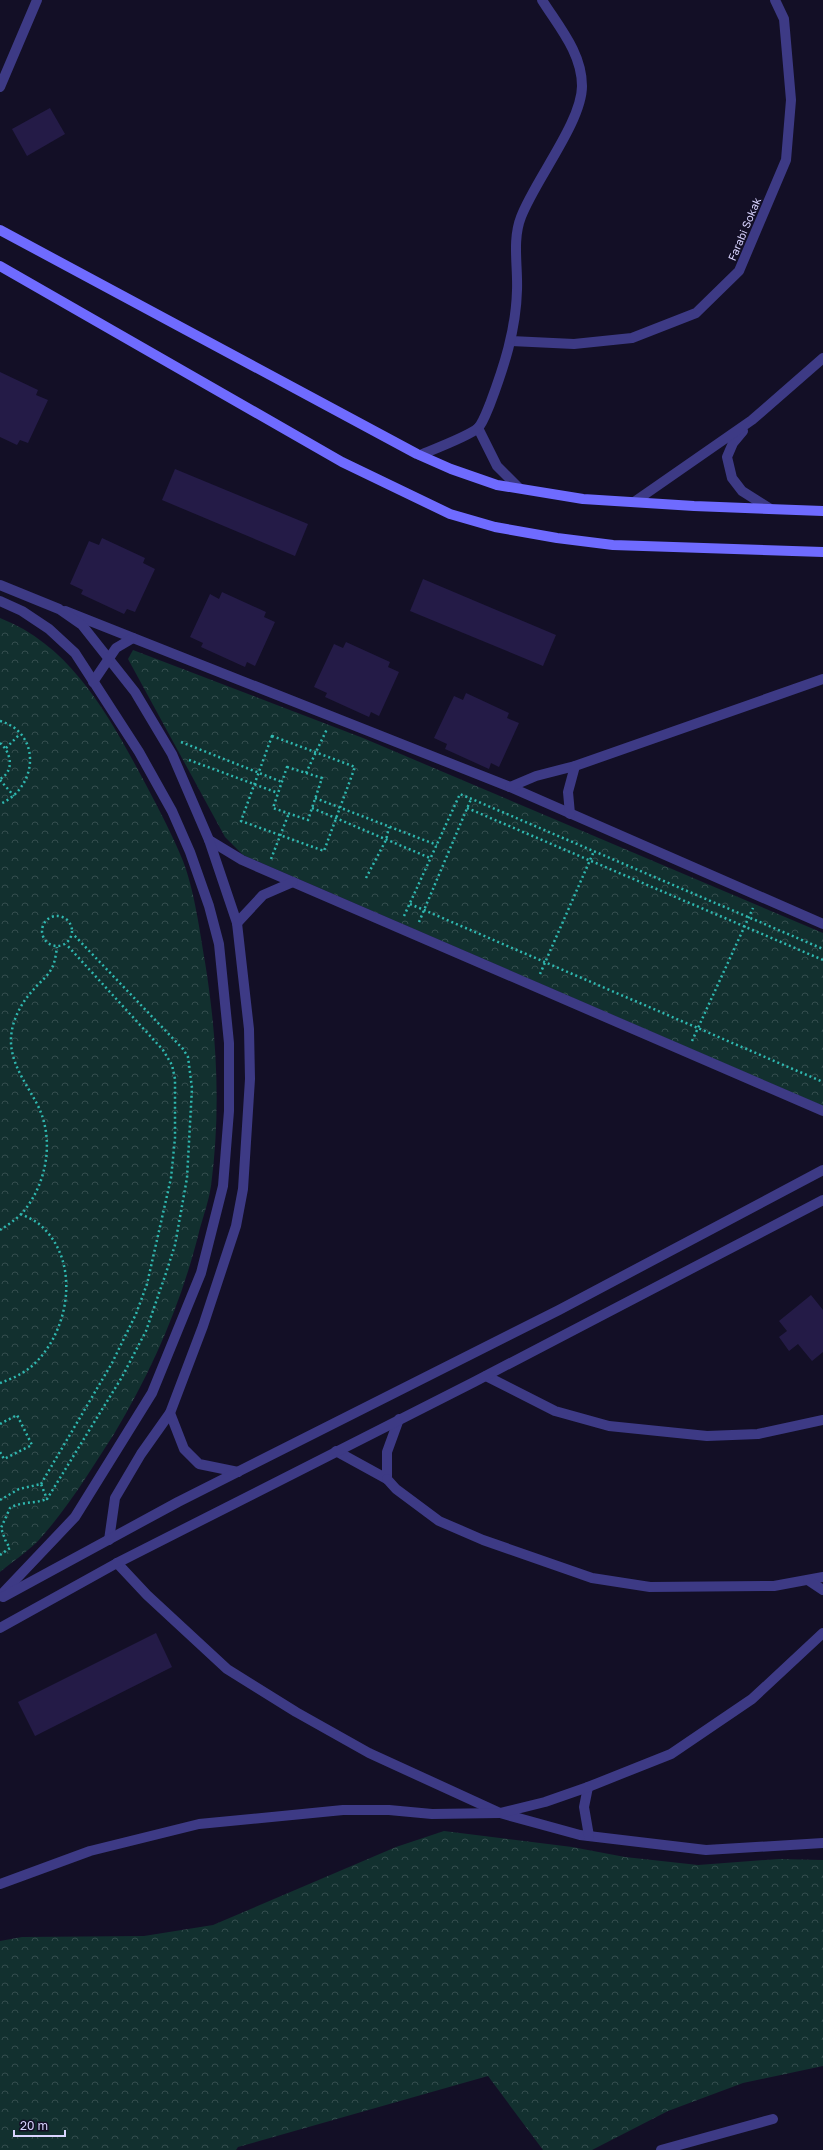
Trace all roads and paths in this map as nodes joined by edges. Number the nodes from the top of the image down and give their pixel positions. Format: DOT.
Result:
graph roads {
  1 [pos="37,0"];
  2 [pos="542,0"];
  3 [pos="775,0"];
  4 [pos="0,87"];
  5 [pos="0,230"];
  6 [pos="0,266"];
  7 [pos="511,341"];
  8 [pos="823,358"];
  9 [pos="752,420"];
  10 [pos="478,428"];
  11 [pos="420,454"];
  12 [pos="518,488"];
  13 [pos="634,502"];
  14 [pos="769,508"];
  15 [pos="823,510"];
  16 [pos="823,552"];
  17 [pos="0,585"];
  18 [pos="0,601"];
  19 [pos="59,609"];
  20 [pos="133,638"];
  21 [pos="108,660"];
  22 [pos="823,678"];
  23 [pos="93,682"];
  24 [pos="334,716"];
  25 [pos="0,721"];
  26 [pos="160,733"];
  27 [pos="20,734"];
  28 [pos="0,743"];
  29 [pos="6,748"];
  30 [pos="315,753"];
  31 [pos="172,754"];
  32 [pos="575,766"];
  33 [pos="259,773"];
  34 [pos="306,773"];
  35 [pos="0,779"];
  36 [pos="282,782"];
  37 [pos="255,784"];
  38 [pos="510,787"];
  39 [pos="278,793"];
  40 [pos="14,796"];
  41 [pos="315,798"];
  42 [pos="471,799"];
  43 [pos="0,804"];
  44 [pos="340,807"];
  45 [pos="312,808"];
  46 [pos="467,808"];
  47 [pos="289,813"];
  48 [pos="570,814"];
  49 [pos="336,818"];
  50 [pos="389,827"];
  51 [pos="280,835"];
  52 [pos="209,840"];
  53 [pos="386,840"];
  54 [pos="437,845"];
  55 [pos="594,851"];
  56 [pos="430,858"];
  57 [pos="590,860"];
  58 [pos="267,871"];
  59 [pos="366,878"];
  60 [pos="293,882"];
  61 [pos="758,896"];
  62 [pos="410,904"];
  63 [pos="424,908"];
  64 [pos="749,918"];
  65 [pos="402,922"];
  66 [pos="237,923"];
  67 [pos="823,924"];
  68 [pos="744,926"];
  69 [pos="416,928"];
  70 [pos="73,934"];
  71 [pos="66,944"];
  72 [pos="57,947"];
  73 [pos="823,949"];
  74 [pos="823,960"];
  75 [pos="546,961"];
  76 [pos="538,980"];
  77 [pos="698,1028"];
  78 [pos="690,1046"];
  79 [pos="823,1082"];
  80 [pos="823,1111"];
  81 [pos="823,1170"];
  82 [pos="823,1200"];
  83 [pos="21,1214"];
  84 [pos="0,1230"];
  85 [pos="486,1376"];
  86 [pos="0,1383"];
  87 [pos="170,1413"];
  88 [pos="399,1419"];
  89 [pos="823,1420"];
  90 [pos="0,1423"];
  91 [pos="336,1451"];
  92 [pos="0,1452"];
  93 [pos="238,1472"];
  94 [pos="387,1478"];
  95 [pos="41,1484"];
  96 [pos="47,1499"];
  97 [pos="0,1500"];
  98 [pos="109,1540"];
  99 [pos="0,1555"];
  100 [pos="117,1563"];
  101 [pos="823,1577"];
  102 [pos="808,1580"];
  103 [pos="823,1590"];
  104 [pos="0,1597"];
  105 [pos="0,1628"];
  106 [pos="823,1633"];
  107 [pos="588,1787"];
  108 [pos="500,1812"];
  109 [pos="589,1836"];
  110 [pos="823,1843"];
  111 [pos="0,1884"];
  112 [pos="773,2119"];
  113 [pos="661,2150"];
  1 -- 4 [label="street"];
  2 -- 7 [label="street"];
  3 -- 7 [label="street, Farabi Sokak"];
  5 -- 11 [label="main road"];
  6 -- 16 [label="main road"];
  7 -- 10 [label="street"];
  8 -- 9 [label="street"];
  9 -- 13 [label="street"];
  9 -- 14 [label="street"];
  10 -- 11 [label="street"];
  10 -- 12 [label="street"];
  11 -- 12 [label="main road"];
  12 -- 13 [label="main road"];
  13 -- 14 [label="main road"];
  14 -- 15 [label="main road"];
  17 -- 19 [label="street"];
  18 -- 23 [label="street"];
  19 -- 20 [label="street"];
  19 -- 21 [label="street"];
  20 -- 21 [label="street"];
  20 -- 24 [label="street"];
  21 -- 23 [label="street"];
  21 -- 26 [label="street"];
  22 -- 32 [label="street"];
  23 -- 104 [label="street"];
  24 -- 30 [label="path"];
  24 -- 38 [label="street"];
  25 -- 27 [label="path"];
  26 -- 31 [label="street"];
  26 -- 33 [label="path"];
  27 -- 29 [label="path"];
  27 -- 40 [label="path"];
  28 -- 29 [label="path"];
  29 -- 35 [label="path"];
  30 -- 33 [label="path"];
  30 -- 34 [label="path"];
  30 -- 44 [label="path"];
  31 -- 37 [label="path"];
  31 -- 52 [label="street"];
  32 -- 38 [label="street"];
  32 -- 48 [label="street"];
  33 -- 36 [label="path"];
  33 -- 37 [label="path"];
  34 -- 36 [label="path"];
  34 -- 41 [label="path"];
  35 -- 40 [label="path"];
  36 -- 39 [label="path"];
  37 -- 39 [label="path"];
  37 -- 51 [label="path"];
  38 -- 48 [label="street"];
  39 -- 47 [label="path"];
  40 -- 43 [label="path"];
  41 -- 44 [label="path"];
  41 -- 45 [label="path"];
  42 -- 46 [label="path"];
  42 -- 54 [label="path"];
  42 -- 55 [label="path"];
  44 -- 49 [label="path"];
  44 -- 50 [label="path"];
  45 -- 47 [label="path"];
  45 -- 49 [label="path"];
  46 -- 57 [label="path"];
  46 -- 63 [label="path"];
  47 -- 51 [label="path"];
  48 -- 61 [label="street"];
  49 -- 51 [label="path"];
  49 -- 53 [label="path"];
  50 -- 53 [label="path"];
  50 -- 54 [label="path"];
  51 -- 58 [label="path"];
  52 -- 58 [label="street"];
  52 -- 66 [label="street"];
  53 -- 56 [label="path"];
  53 -- 59 [label="path"];
  54 -- 56 [label="path"];
  55 -- 57 [label="path"];
  55 -- 64 [label="path"];
  56 -- 62 [label="path"];
  57 -- 68 [label="path"];
  57 -- 75 [label="path"];
  58 -- 60 [label="street"];
  60 -- 66 [label="street"];
  60 -- 80 [label="street"];
  61 -- 64 [label="path"];
  61 -- 67 [label="street"];
  62 -- 63 [label="path"];
  62 -- 65 [label="path"];
  63 -- 69 [label="path"];
  63 -- 75 [label="path"];
  64 -- 68 [label="path"];
  64 -- 73 [label="path"];
  66 -- 87 [label="street"];
  68 -- 74 [label="path"];
  68 -- 77 [label="path"];
  70 -- 71 [label="path"];
  70 -- 72 [label="path"];
  70 -- 96 [label="path"];
  71 -- 72 [label="path"];
  71 -- 95 [label="path"];
  72 -- 83 [label="path"];
  75 -- 76 [label="path"];
  75 -- 77 [label="path"];
  77 -- 78 [label="path"];
  77 -- 79 [label="path"];
  81 -- 93 [label="street"];
  82 -- 85 [label="street"];
  83 -- 84 [label="path"];
  83 -- 86 [label="path"];
  85 -- 88 [label="street"];
  85 -- 89 [label="street"];
  87 -- 93 [label="street"];
  87 -- 98 [label="street"];
  88 -- 91 [label="street"];
  88 -- 94 [label="street"];
  90 -- 92 [label="path"];
  91 -- 94 [label="street"];
  91 -- 100 [label="street"];
  93 -- 98 [label="street"];
  94 -- 102 [label="street"];
  95 -- 96 [label="path"];
  95 -- 97 [label="path"];
  96 -- 99 [label="path"];
  98 -- 104 [label="street"];
  100 -- 105 [label="street"];
  100 -- 108 [label="street"];
  101 -- 102 [label="street"];
  102 -- 103 [label="street"];
  106 -- 107 [label="street"];
  107 -- 108 [label="street"];
  107 -- 109 [label="street"];
  108 -- 109 [label="street"];
  108 -- 111 [label="street"];
  109 -- 110 [label="street"];
  112 -- 113 [label="street"];
}
